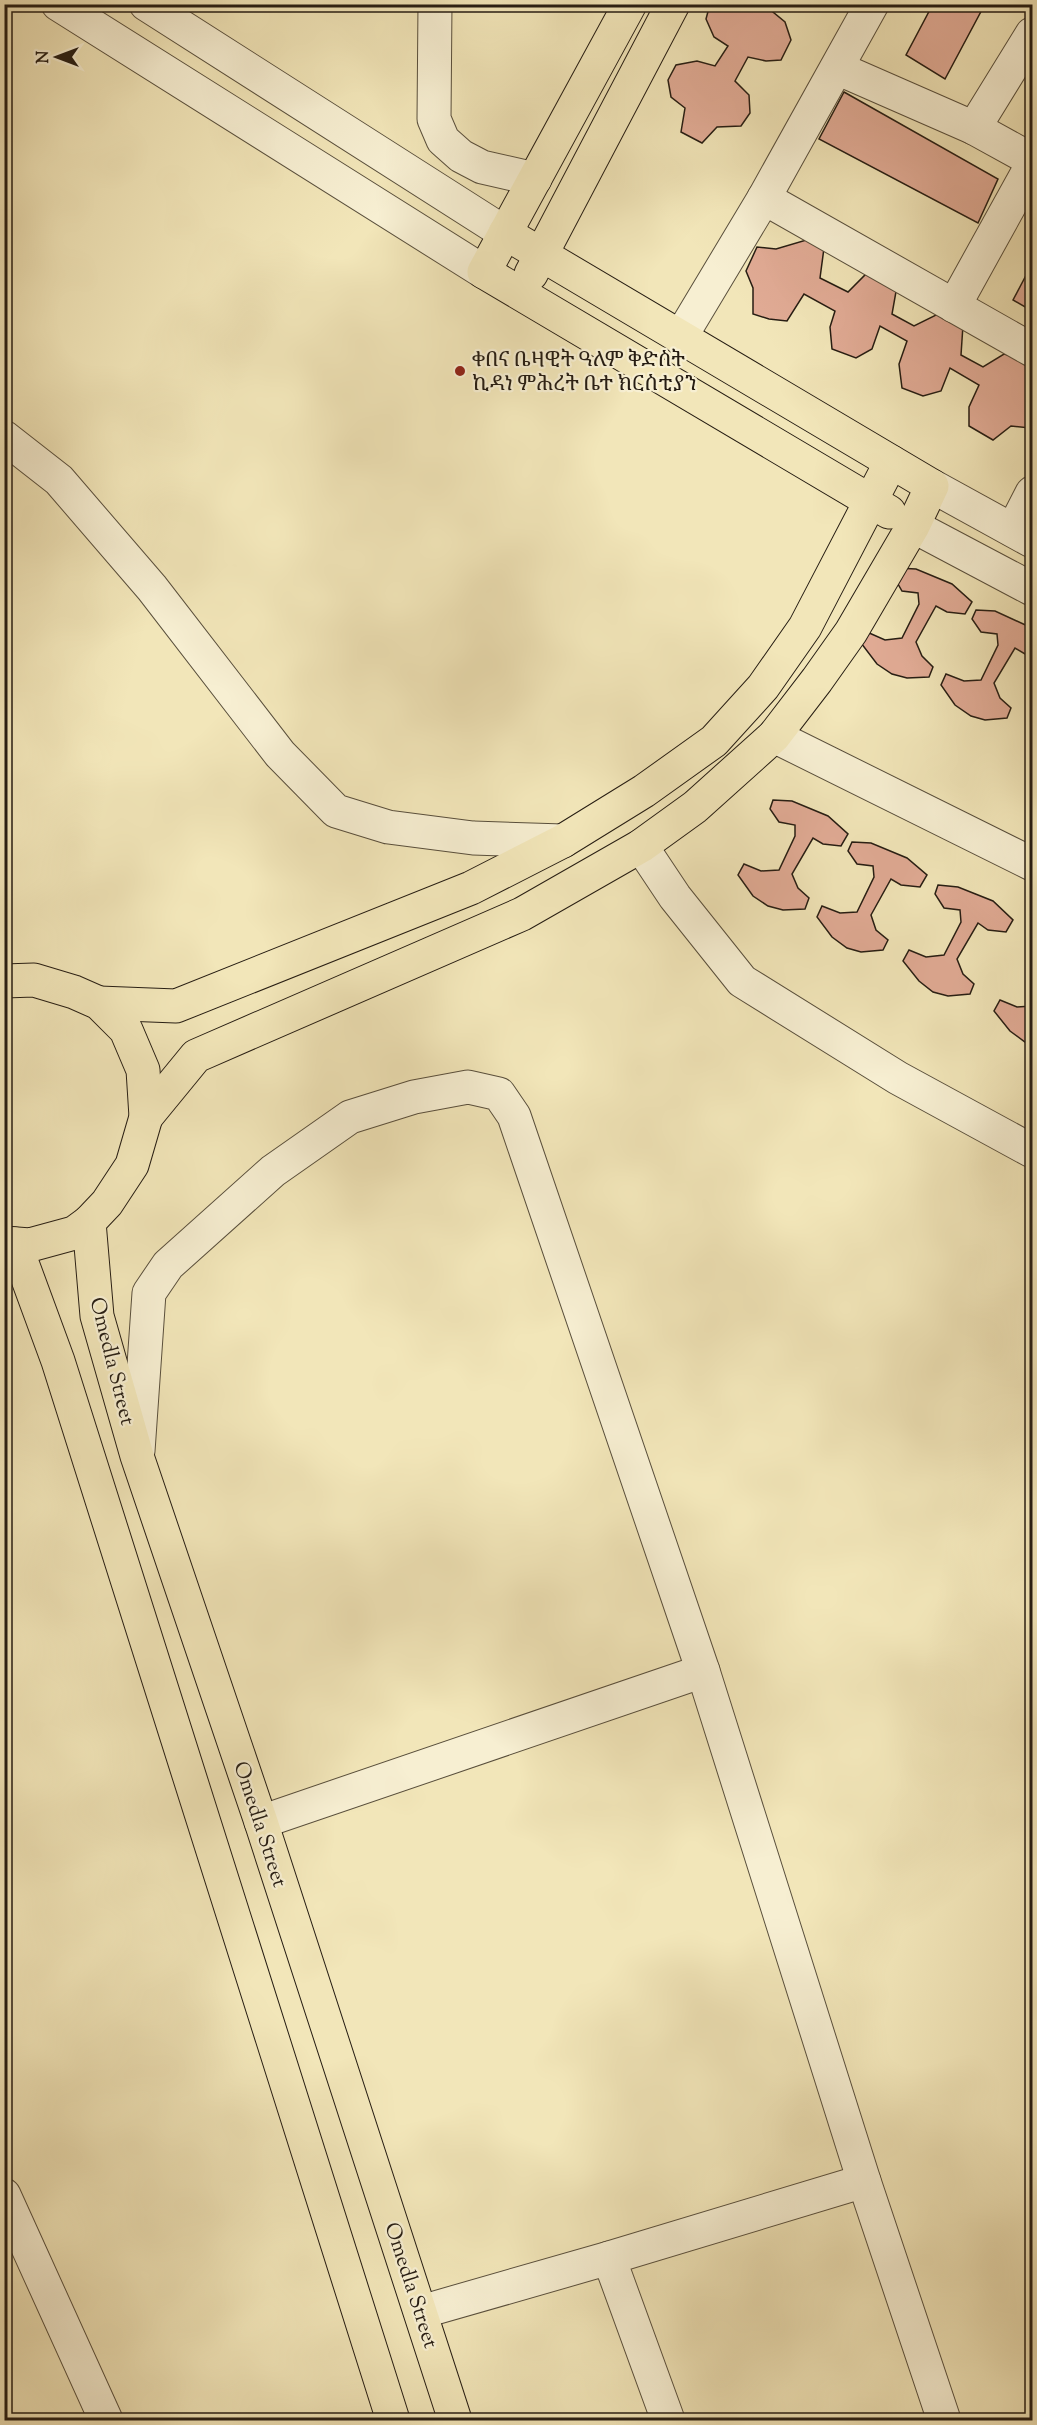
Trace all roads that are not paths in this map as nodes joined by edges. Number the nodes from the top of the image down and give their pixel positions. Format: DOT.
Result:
graph roads {
  1 [pos="57,4"];
  2 [pos="146,4"];
  3 [pos="435,4"];
  4 [pos="630,4"];
  5 [pos="673,4"];
  6 [pos="872,4"];
  7 [pos="1032,34"];
  8 [pos="837,68"];
  9 [pos="975,128"];
  10 [pos="1032,160"];
  11 [pos="1032,165"];
  12 [pos="535,179"];
  13 [pos="764,198"];
  14 [pos="505,233"];
  15 [pos="541,255"];
  16 [pos="484,272"];
  17 [pos="520,294"];
  18 [pos="954,306"];
  19 [pos="680,338"];
  20 [pos="1032,350"];
  21 [pos="4,436"];
  22 [pos="891,462"];
  23 [pos="932,486"];
  24 [pos="1032,493"];
  25 [pos="871,501"];
  26 [pos="913,526"];
  27 [pos="1023,536"];
  28 [pos="1032,589"];
  29 [pos="774,736"];
  30 [pos="562,841"];
  31 [pos="641,846"];
  32 [pos="1032,864"];
  33 [pos="4,981"];
  34 [pos="99,1003"];
  35 [pos="146,1118"];
  36 [pos="1032,1151"];
  37 [pos="89,1222"];
  38 [pos="10,1244"];
  39 [pos="138,1456"];
  40 [pos="703,1671"];
  41 [pos="261,1822"];
  42 [pos="864,2181"];
  43 [pos="4,2195"];
  44 [pos="609,2258"];
  45 [pos="422,2312"];
  46 [pos="106,2421"];
  47 [pos="393,2421"];
  48 [pos="455,2421"];
  49 [pos="668,2421"];
  50 [pos="944,2421"];
  1 -- 16 [label="street"];
  2 -- 14 [label="street"];
  3 -- 12 [label="street"];
  4 -- 12 [label="main road"];
  5 -- 15 [label="main road"];
  6 -- 8 [label="street"];
  7 -- 9 [label="street"];
  8 -- 9 [label="street"];
  8 -- 13 [label="street"];
  9 -- 10 [label="street"];
  11 -- 18 [label="street"];
  12 -- 14 [label="main road"];
  13 -- 18 [label="street"];
  13 -- 19 [label="street"];
  14 -- 15 [label="main road"];
  14 -- 16 [label="main road"];
  15 -- 17 [label="main road"];
  15 -- 19 [label="main road"];
  16 -- 17 [label="main road"];
  17 -- 25 [label="main road"];
  18 -- 20 [label="street"];
  19 -- 22 [label="main road"];
  21 -- 30 [label="street"];
  22 -- 23 [label="main road"];
  22 -- 25 [label="main road"];
  23 -- 26 [label="main road"];
  23 -- 27 [label="street"];
  24 -- 27 [label="street"];
  25 -- 26 [label="main road"];
  25 -- 30 [label="main road"];
  26 -- 28 [label="street"];
  26 -- 29 [label="main road"];
  29 -- 31 [label="main road"];
  29 -- 32 [label="street"];
  30 -- 34 [label="main road"];
  31 -- 35 [label="main road"];
  31 -- 36 [label="street"];
  33 -- 34 [label="main road"];
  34 -- 35 [label="main road"];
  35 -- 37 [label="main road"];
  37 -- 38 [label="main road"];
  37 -- 39 [label="main road, Omedla Street"];
  38 -- 47 [label="main road"];
  39 -- 40 [label="street"];
  39 -- 41 [label="main road, Omedla Street"];
  40 -- 41 [label="street"];
  40 -- 42 [label="street"];
  41 -- 45 [label="main road, Omedla Street"];
  42 -- 44 [label="street"];
  42 -- 50 [label="street"];
  43 -- 46 [label="street"];
  44 -- 45 [label="street"];
  44 -- 49 [label="street"];
  45 -- 48 [label="main road, Omedla Street"];
}
